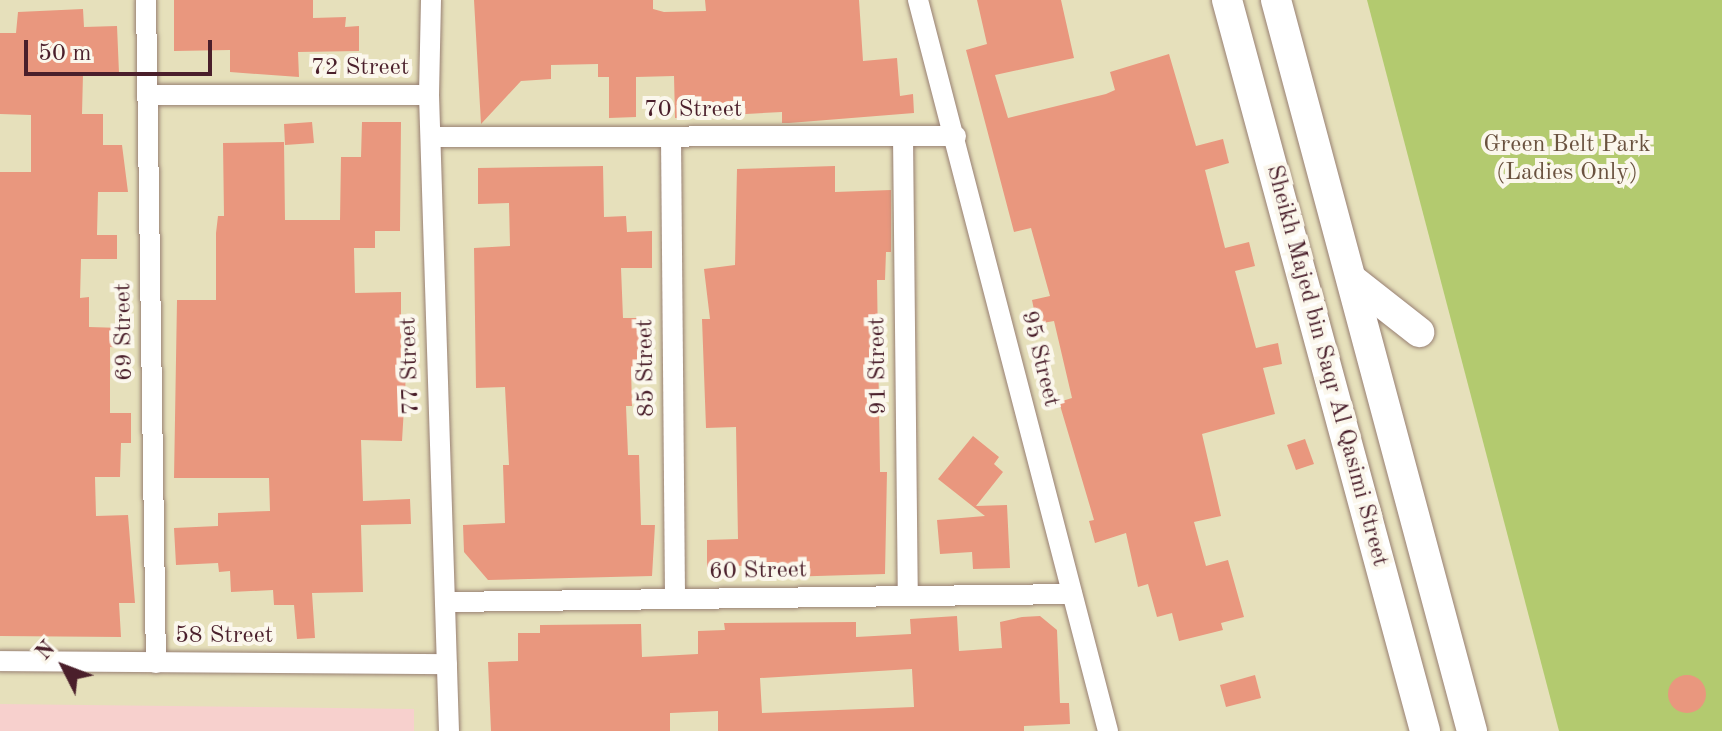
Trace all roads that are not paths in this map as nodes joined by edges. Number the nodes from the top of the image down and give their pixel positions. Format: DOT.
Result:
graph roads {
  1 [pos="146,0"];
  2 [pos="431,0"];
  3 [pos="918,0"];
  4 [pos="1227,0"];
  5 [pos="1276,1"];
  6 [pos="147,95"];
  7 [pos="429,95"];
  8 [pos="903,136"];
  9 [pos="956,136"];
  10 [pos="431,137"];
  11 [pos="671,137"];
  12 [pos="1354,281"];
  13 [pos="1419,332"];
  14 [pos="1072,594"];
  15 [pos="908,596"];
  16 [pos="675,599"];
  17 [pos="445,602"];
  18 [pos="0,661"];
  19 [pos="156,663"];
  20 [pos="447,664"];
  21 [pos="449,731"];
  22 [pos="1108,731"];
  23 [pos="1425,731"];
  24 [pos="1472,731"];
  1 -- 6 [label="street, 69 Street"];
  2 -- 7 [label="street, 77 Street"];
  3 -- 9 [label="street, 95 Street"];
  4 -- 23 [label="main road, Sheikh Majed bin Saqr Al Qasimi Street"];
  5 -- 12 [label="main road, Sheikh Majed bin Saqr Al Qasimi Street"];
  6 -- 7 [label="street, 72 Street"];
  6 -- 19 [label="street, 69 Street"];
  7 -- 10 [label="street, 77 Street"];
  8 -- 9 [label="street, 70 Street"];
  8 -- 11 [label="street, 70 Street"];
  8 -- 15 [label="street, 91 Street"];
  9 -- 14 [label="street, 95 Street"];
  10 -- 11 [label="street, 70 Street"];
  10 -- 17 [label="street, 77 Street"];
  11 -- 16 [label="street, 85 Street"];
  12 -- 13 [label="main road"];
  12 -- 24 [label="main road, Sheikh Majed bin Saqr Al Qasimi Street"];
  14 -- 15 [label="street, 60 Street"];
  14 -- 22 [label="street, 95 Street"];
  15 -- 16 [label="street, 60 Street"];
  16 -- 17 [label="street, 60 Street"];
  17 -- 20 [label="street, 77 Street"];
  18 -- 19 [label="street, 58 Street"];
  19 -- 20 [label="street, 58 Street"];
  20 -- 21 [label="street, 77 Street"];
}
